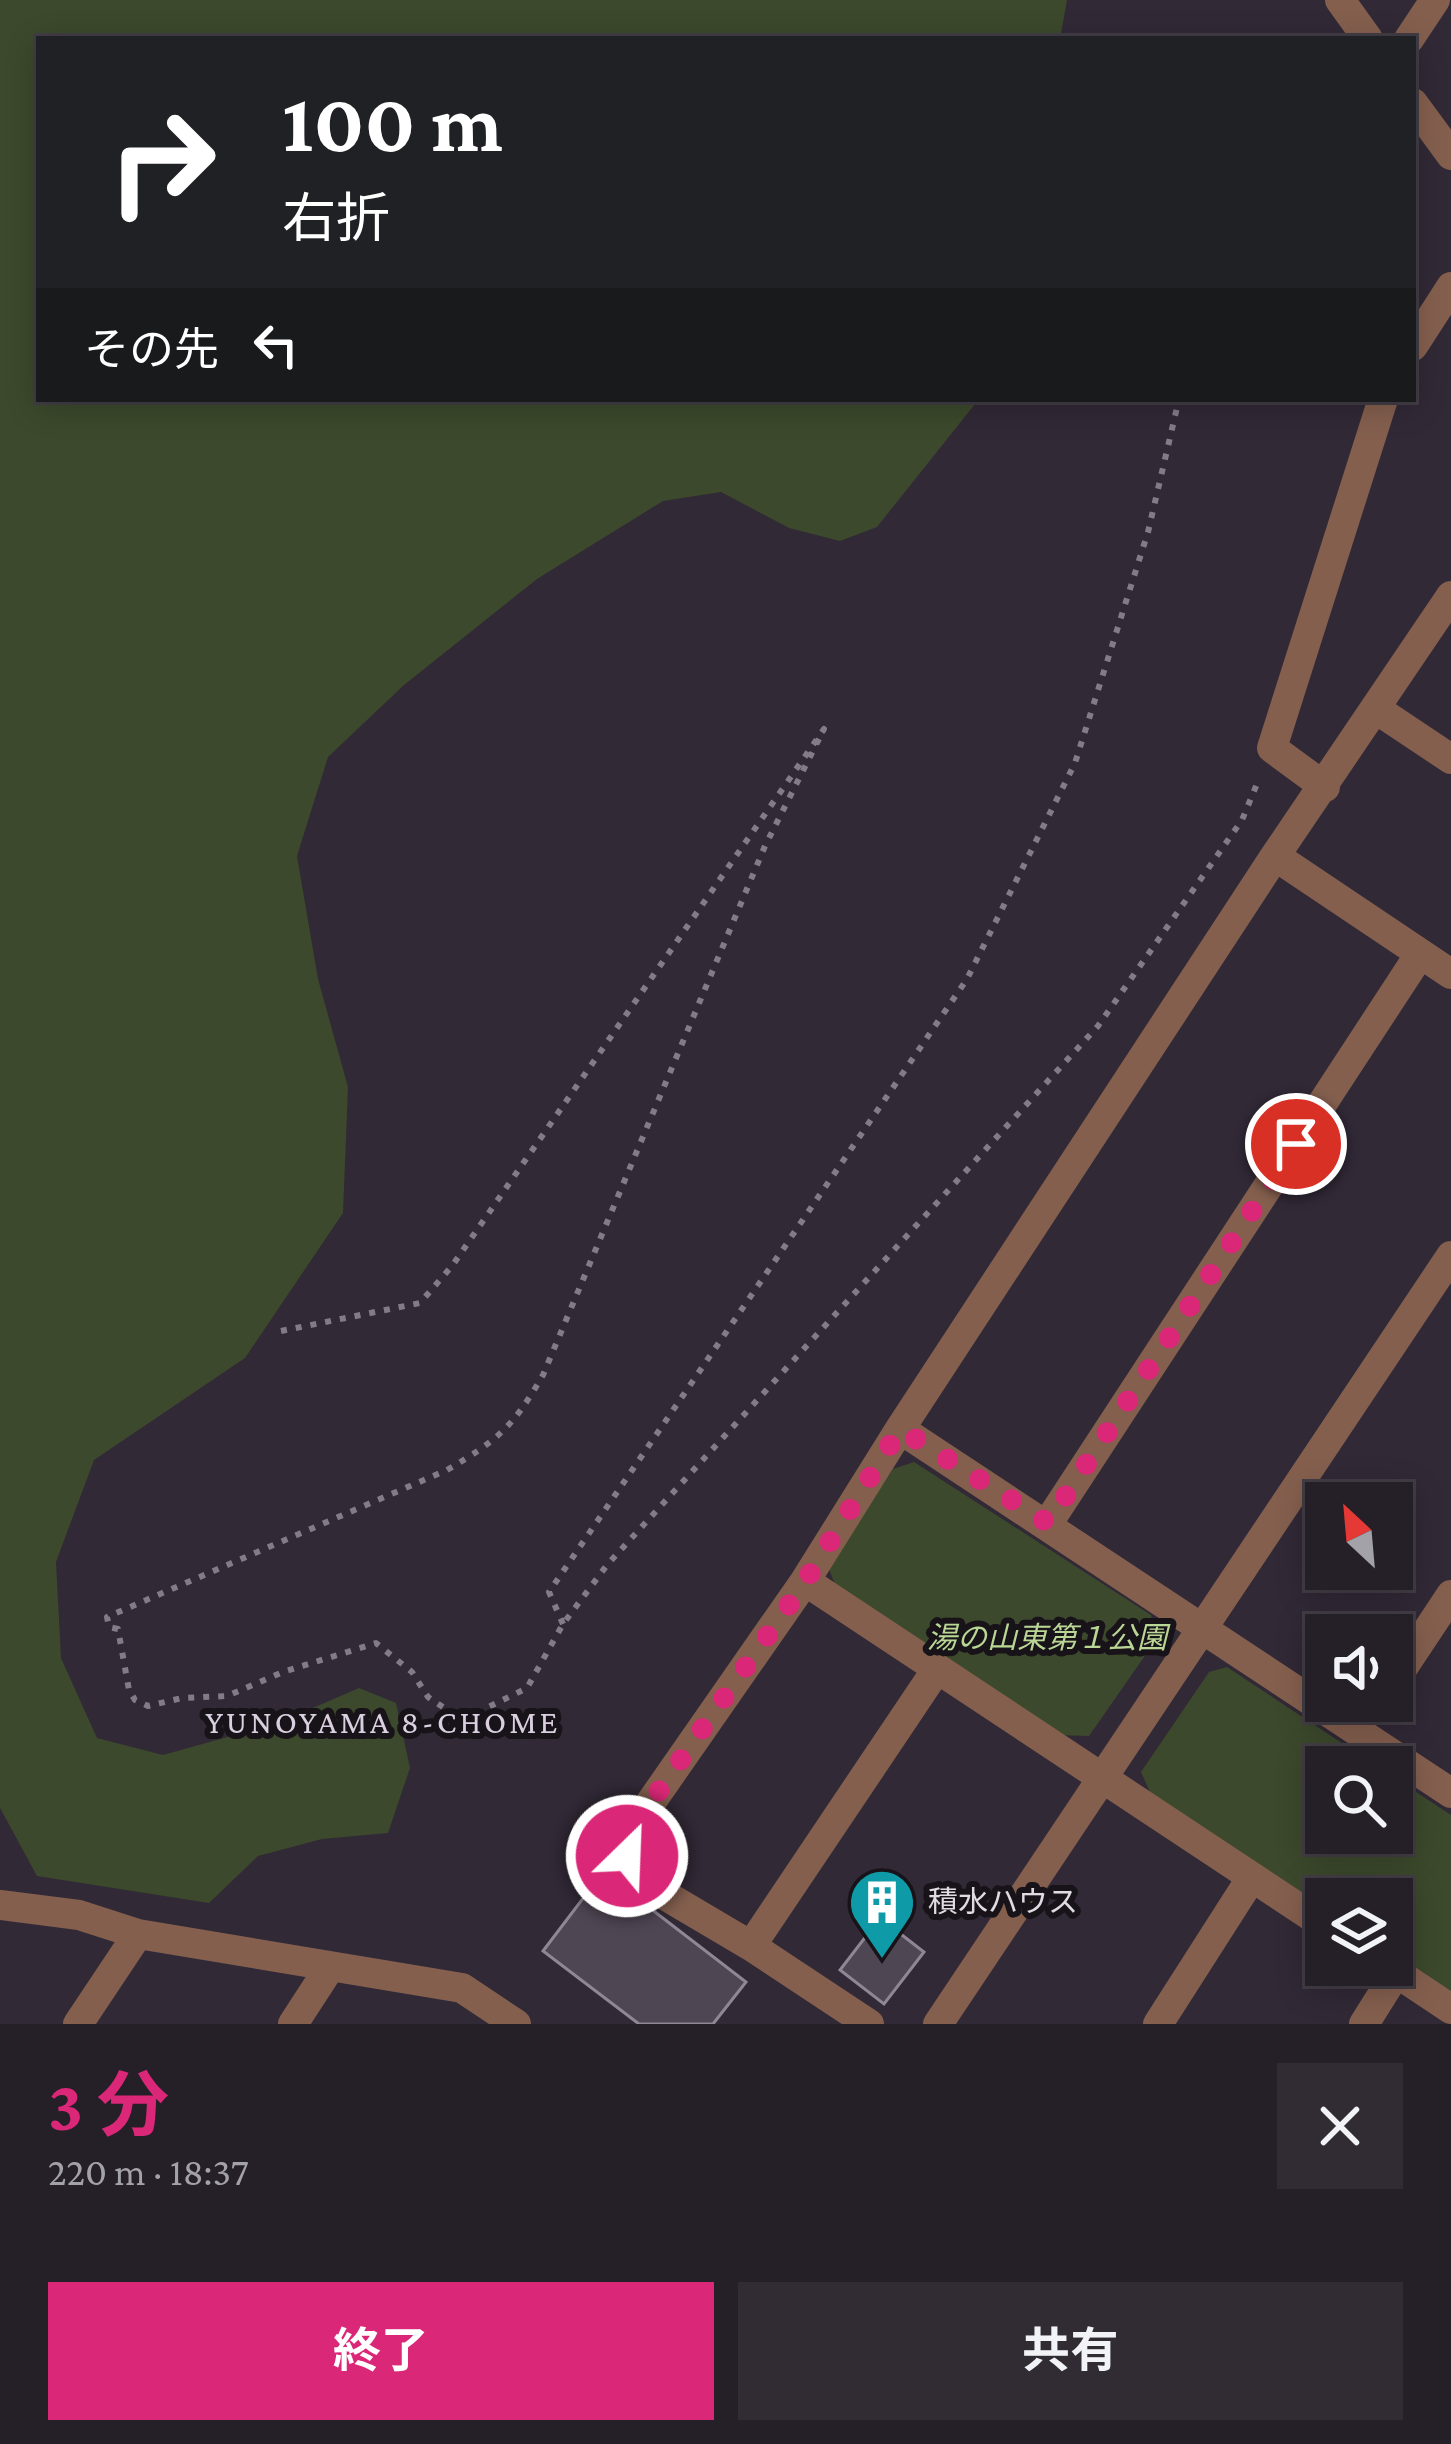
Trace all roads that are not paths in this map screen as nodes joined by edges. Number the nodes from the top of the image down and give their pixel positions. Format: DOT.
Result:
graph roads {
  1 [pos="1340,0"];
  2 [pos="1435,0"];
  3 [pos="1366,36"];
  4 [pos="1411,36"];
  5 [pos="1416,107"];
  6 [pos="1451,155"];
  7 [pos="1451,287"];
  8 [pos="1416,341"];
  9 [pos="1383,402"];
  10 [pos="1451,596"];
  11 [pos="1376,709"];
  12 [pos="1451,759"];
  13 [pos="1325,787"];
  14 [pos="1275,856"];
  15 [pos="1420,954"];
  16 [pos="1451,974"];
  17 [pos="1451,1256"];
  18 [pos="900,1429"];
  19 [pos="1048,1523"];
  20 [pos="805,1582"];
  21 [pos="1451,1594"];
  22 [pos="1202,1628"];
  23 [pos="1413,1652"];
  24 [pos="937,1669"];
  25 [pos="1367,1722"];
  26 [pos="1361,1731"];
  27 [pos="1103,1779"];
  28 [pos="1451,1792"];
  29 [pos="1252,1877"];
  30 [pos="0,1905"];
  31 [pos="1305,1912"];
  32 [pos="138,1934"];
  33 [pos="751,1946"];
  34 [pos="330,1966"];
  35 [pos="1413,1984"];
  36 [pos="1382,1986"];
  37 [pos="1451,2009"];
  38 [pos="510,2022"];
  39 [pos="77,2024"];
  40 [pos="293,2024"];
  41 [pos="869,2024"];
  42 [pos="938,2024"];
  43 [pos="1158,2024"];
  44 [pos="1364,2024"];
  1 -- 3 [label="street"];
  2 -- 4 [label="street"];
  5 -- 6 [label="street"];
  7 -- 8 [label="street"];
  9 -- 13 [label="street"];
  10 -- 11 [label="street"];
  11 -- 12 [label="street"];
  11 -- 13 [label="street"];
  13 -- 14 [label="street"];
  14 -- 15 [label="street"];
  14 -- 18 [label="street"];
  15 -- 16 [label="street"];
  15 -- 19 [label="street"];
  17 -- 22 [label="street"];
  18 -- 19 [label="street"];
  18 -- 20 [label="street"];
  19 -- 22 [label="street"];
  20 -- 24 [label="street"];
  20 -- 33 [label="street"];
  21 -- 23 [label="street"];
  22 -- 26 [label="street"];
  22 -- 27 [label="street"];
  24 -- 27 [label="street"];
  24 -- 33 [label="street"];
  25 -- 26 [label="street"];
  26 -- 28 [label="street"];
  27 -- 29 [label="street"];
  27 -- 42 [label="street"];
  29 -- 31 [label="street"];
  29 -- 43 [label="street"];
  30 -- 32 [label="street"];
  32 -- 34 [label="street"];
  32 -- 39 [label="street"];
  33 -- 41 [label="street"];
  34 -- 38 [label="street"];
  34 -- 40 [label="street"];
  35 -- 37 [label="street"];
  36 -- 44 [label="street"];
}
